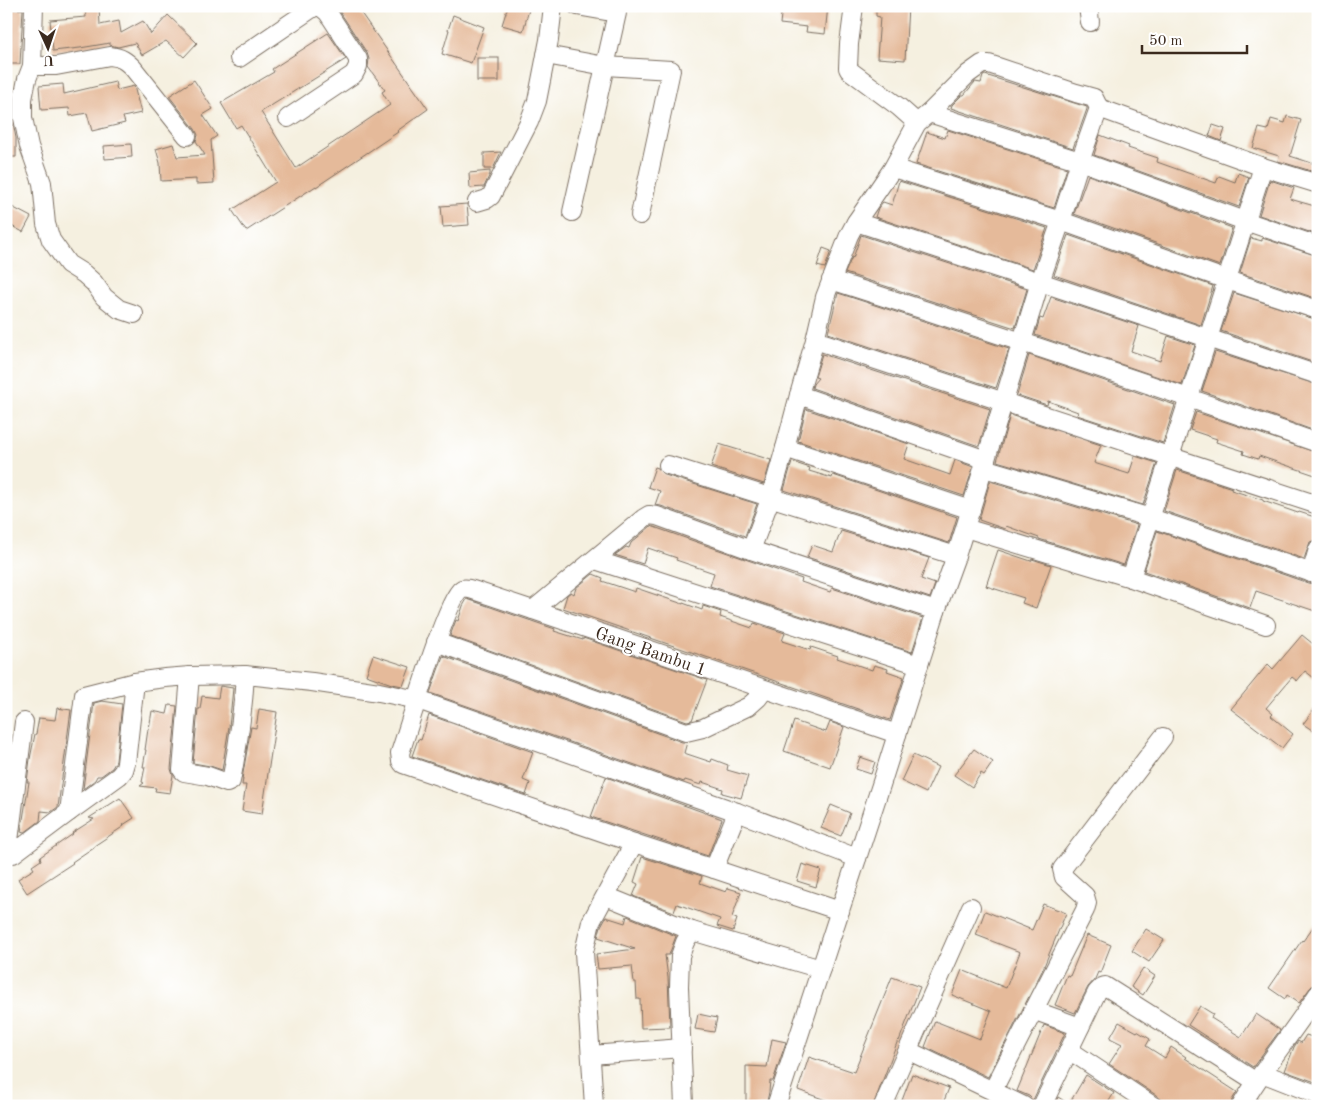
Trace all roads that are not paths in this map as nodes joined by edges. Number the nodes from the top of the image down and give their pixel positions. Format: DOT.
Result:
graph roads {
  1 [pos="34,6"];
  2 [pos="553,6"];
  3 [pos="578,6"];
  4 [pos="854,6"];
  5 [pos="301,10"];
  6 [pos="546,55"];
  7 [pos="239,58"];
  8 [pos="32,66"];
  9 [pos="605,66"];
  10 [pos="1099,108"];
  11 [pos="288,118"];
  12 [pos="923,118"];
  13 [pos="187,136"];
  14 [pos="1080,161"];
  15 [pos="1263,167"];
  16 [pos="894,168"];
  17 [pos="1318,184"];
  18 [pos="477,202"];
  19 [pos="572,212"];
  20 [pos="640,216"];
  21 [pos="1062,221"];
  22 [pos="1245,221"];
  23 [pos="856,222"];
  24 [pos="1318,246"];
  25 [pos="831,280"];
  26 [pos="1226,280"];
  27 [pos="1040,282"];
  28 [pos="1318,310"];
  29 [pos="134,314"];
  30 [pos="1208,338"];
  31 [pos="815,340"];
  32 [pos="1021,341"];
  33 [pos="1318,375"];
  34 [pos="799,395"];
  35 [pos="1189,398"];
  36 [pos="1004,403"];
  37 [pos="1318,443"];
  38 [pos="785,448"];
  39 [pos="1170,456"];
  40 [pos="985,464"];
  41 [pos="668,466"];
  42 [pos="771,498"];
  43 [pos="1318,505"];
  44 [pos="971,510"];
  45 [pos="1150,518"];
  46 [pos="965,528"];
  47 [pos="1318,549"];
  48 [pos="751,550"];
  49 [pos="956,556"];
  50 [pos="594,560"];
  51 [pos="1314,574"];
  52 [pos="1131,578"];
  53 [pos="533,610"];
  54 [pos="936,611"];
  55 [pos="1266,625"];
  56 [pos="436,642"];
  57 [pos="919,665"];
  58 [pos="245,674"];
  59 [pos="190,676"];
  60 [pos="135,682"];
  61 [pos="764,690"];
  62 [pos="418,700"];
  63 [pos="24,722"];
  64 [pos="897,734"];
  65 [pos="1162,737"];
  66 [pos="68,812"];
  67 [pos="737,812"];
  68 [pos="634,843"];
  69 [pos="857,858"];
  70 [pos="714,869"];
  71 [pos="606,896"];
  72 [pos="971,908"];
  73 [pos="840,911"];
  74 [pos="692,931"];
  75 [pos="821,969"];
  76 [pos="1318,994"];
  77 [pos="1033,1010"];
  78 [pos="1312,1014"];
  79 [pos="1080,1027"];
  80 [pos="682,1048"];
  81 [pos="908,1050"];
  82 [pos="1069,1050"];
  83 [pos="591,1055"];
  84 [pos="1259,1077"];
  85 [pos="993,1090"];
  86 [pos="1318,1095"];
  87 [pos="594,1106"];
  88 [pos="684,1106"];
  89 [pos="776,1106"];
  90 [pos="883,1106"];
  91 [pos="1024,1106"];
  92 [pos="1042,1106"];
  93 [pos="1153,1106"];
  94 [pos="1241,1106"];
  1 -- 8 [label="street"];
  2 -- 6 [label="street"];
  3 -- 9 [label="street"];
  4 -- 12 [label="street"];
  5 -- 7 [label="street"];
  5 -- 11 [label="street"];
  6 -- 9 [label="street"];
  6 -- 18 [label="street"];
  8 -- 13 [label="street"];
  8 -- 29 [label="street"];
  9 -- 19 [label="street"];
  9 -- 20 [label="street"];
  10 -- 12 [label="street"];
  10 -- 14 [label="street"];
  10 -- 15 [label="street"];
  12 -- 14 [label="street"];
  12 -- 16 [label="street"];
  14 -- 21 [label="street"];
  14 -- 22 [label="street"];
  15 -- 17 [label="street"];
  15 -- 22 [label="street"];
  16 -- 21 [label="street"];
  16 -- 23 [label="street"];
  21 -- 26 [label="street"];
  21 -- 27 [label="street"];
  22 -- 24 [label="street"];
  22 -- 26 [label="street"];
  23 -- 25 [label="street"];
  23 -- 27 [label="street"];
  25 -- 31 [label="street"];
  25 -- 32 [label="street"];
  26 -- 28 [label="street"];
  26 -- 30 [label="street"];
  27 -- 30 [label="street"];
  27 -- 32 [label="street"];
  30 -- 33 [label="street"];
  30 -- 35 [label="street"];
  31 -- 34 [label="street"];
  31 -- 36 [label="street"];
  32 -- 35 [label="street"];
  32 -- 36 [label="street"];
  34 -- 38 [label="street"];
  34 -- 40 [label="street"];
  35 -- 37 [label="street"];
  35 -- 39 [label="street"];
  36 -- 39 [label="street"];
  36 -- 40 [label="street"];
  38 -- 42 [label="street"];
  38 -- 44 [label="street"];
  39 -- 43 [label="street"];
  39 -- 45 [label="street"];
  40 -- 44 [label="street"];
  40 -- 45 [label="street"];
  41 -- 42 [label="street"];
  42 -- 48 [label="street"];
  42 -- 49 [label="street"];
  44 -- 46 [label="street"];
  45 -- 51 [label="street"];
  45 -- 52 [label="street"];
  46 -- 49 [label="street"];
  46 -- 52 [label="street"];
  47 -- 51 [label="street"];
  48 -- 50 [label="street"];
  48 -- 54 [label="street"];
  49 -- 54 [label="street"];
  50 -- 53 [label="street"];
  50 -- 57 [label="street"];
  52 -- 55 [label="street"];
  53 -- 56 [label="street, Gang Bambu 1"];
  53 -- 61 [label="street, Gang Bambu 1"];
  54 -- 57 [label="street"];
  56 -- 61 [label="street"];
  56 -- 62 [label="street"];
  57 -- 64 [label="street"];
  58 -- 59 [label="street"];
  58 -- 59 [label="street"];
  58 -- 62 [label="street"];
  59 -- 60 [label="street"];
  60 -- 66 [label="street"];
  60 -- 66 [label="street"];
  61 -- 64 [label="street, Gang Bambu 1"];
  62 -- 67 [label="street"];
  62 -- 68 [label="street"];
  63 -- 66 [label="street"];
  64 -- 69 [label="street"];
  65 -- 77 [label="street"];
  67 -- 69 [label="street"];
  67 -- 70 [label="street"];
  68 -- 70 [label="street"];
  68 -- 71 [label="street"];
  69 -- 73 [label="street"];
  70 -- 73 [label="street"];
  71 -- 74 [label="street"];
  71 -- 83 [label="street"];
  72 -- 81 [label="street"];
  73 -- 75 [label="street"];
  74 -- 75 [label="street"];
  74 -- 80 [label="street"];
  75 -- 89 [label="street"];
  76 -- 78 [label="street"];
  77 -- 79 [label="street"];
  77 -- 85 [label="street"];
  78 -- 84 [label="street"];
  79 -- 82 [label="street"];
  79 -- 84 [label="street"];
  80 -- 83 [label="street"];
  80 -- 88 [label="street"];
  81 -- 85 [label="street"];
  81 -- 90 [label="street"];
  82 -- 92 [label="street"];
  82 -- 93 [label="street"];
  83 -- 87 [label="street"];
  84 -- 86 [label="street"];
  84 -- 94 [label="street"];
  85 -- 91 [label="street"];
}
